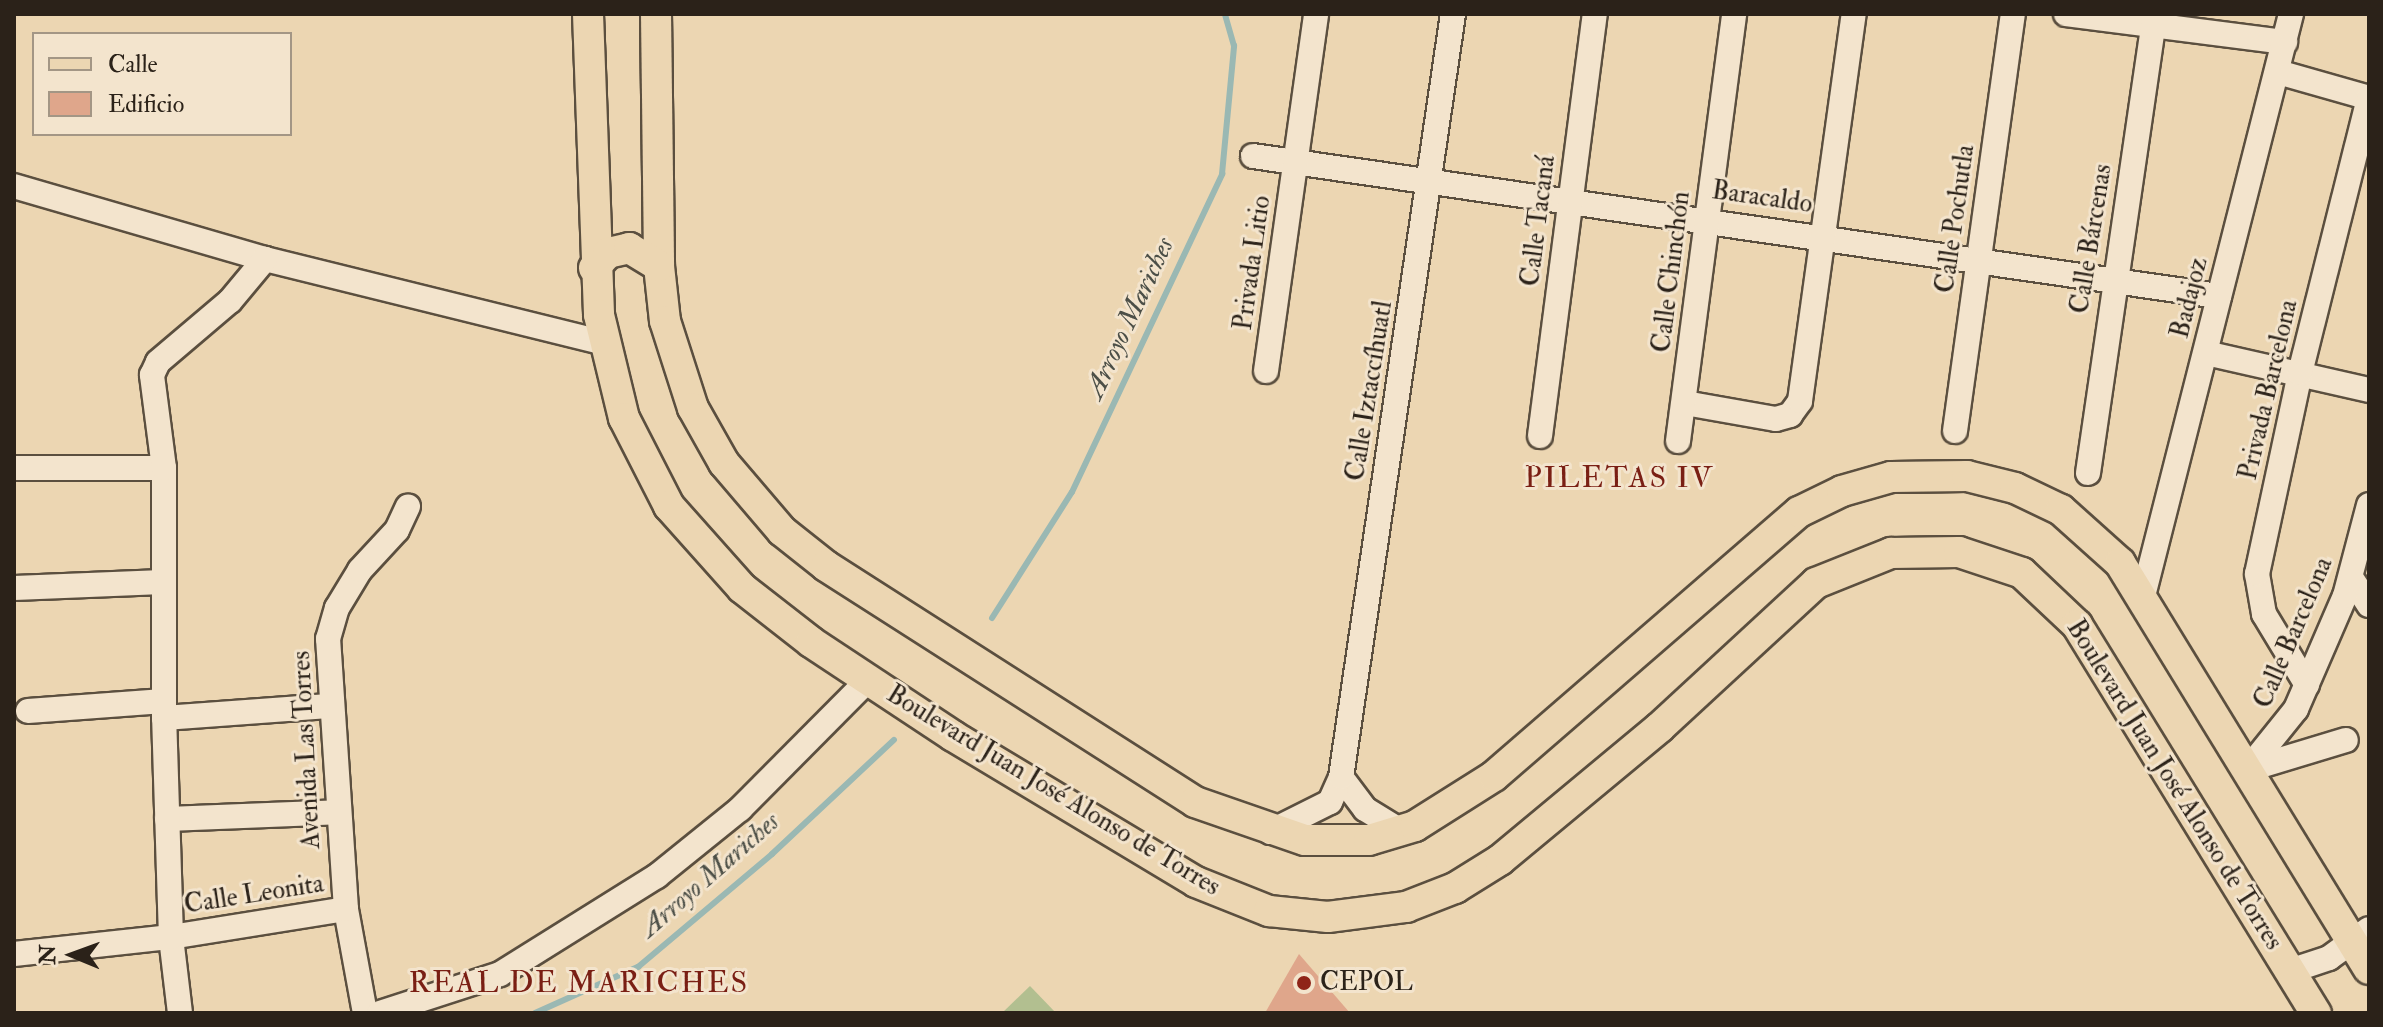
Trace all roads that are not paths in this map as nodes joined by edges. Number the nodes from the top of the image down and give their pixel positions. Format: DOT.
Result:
graph roads {
  1 [pos="588,14"];
  2 [pos="656,14"];
  3 [pos="1316,14"];
  4 [pos="1453,14"];
  5 [pos="1595,14"];
  6 [pos="1734,14"];
  7 [pos="1854,14"];
  8 [pos="2013,14"];
  9 [pos="2066,14"];
  10 [pos="2291,14"];
  11 [pos="2154,20"];
  12 [pos="2285,42"];
  13 [pos="2278,72"];
  14 [pos="2369,99"];
  15 [pos="1253,156"];
  16 [pos="1295,161"];
  17 [pos="1430,182"];
  18 [pos="14,186"];
  19 [pos="1569,201"];
  20 [pos="1706,218"];
  21 [pos="1822,235"];
  22 [pos="265,259"];
  23 [pos="1978,260"];
  24 [pos="659,266"];
  25 [pos="594,268"];
  26 [pos="2113,277"];
  27 [pos="2219,296"];
  28 [pos="604,343"];
  29 [pos="2206,353"];
  30 [pos="1266,371"];
  31 [pos="2300,373"];
  32 [pos="2369,390"];
  33 [pos="1685,403"];
  34 [pos="1955,431"];
  35 [pos="1540,436"];
  36 [pos="1678,441"];
  37 [pos="14,468"];
  38 [pos="164,468"];
  39 [pos="2088,473"];
  40 [pos="2369,505"];
  41 [pos="408,506"];
  42 [pos="2352,579"];
  43 [pos="163,582"];
  44 [pos="14,588"];
  45 [pos="2143,596"];
  46 [pos="2369,605"];
  47 [pos="868,680"];
  48 [pos="2307,685"];
  49 [pos="329,706"];
  50 [pos="164,710"];
  51 [pos="28,711"];
  52 [pos="2346,740"];
  53 [pos="2247,770"];
  54 [pos="1341,777"];
  55 [pos="338,812"];
  56 [pos="167,819"];
  57 [pos="1401,831"];
  58 [pos="1270,832"];
  59 [pos="346,909"];
  60 [pos="2361,935"];
  61 [pos="171,937"];
  62 [pos="14,954"];
  63 [pos="2369,969"];
  64 [pos="2290,971"];
  65 [pos="180,1013"];
  66 [pos="365,1013"];
  67 [pos="380,1013"];
  68 [pos="2316,1013"];
  1 -- 25 [label="main road, Boulevard Juan José Alonso de Torres"];
  2 -- 24 [label="main road"];
  3 -- 16 [label="street, Privada Litio"];
  4 -- 17 [label="street, Calle Iztaccíhuatl"];
  5 -- 19 [label="street, Calle Tacaná"];
  6 -- 20 [label="street, Calle Chinchón"];
  7 -- 21 [label="street"];
  8 -- 23 [label="street, Calle Pochutla"];
  9 -- 11 [label="street"];
  10 -- 12 [label="street, Badajoz"];
  11 -- 12 [label="street"];
  11 -- 26 [label="street, Calle Bárcenas"];
  12 -- 13 [label="street, Badajoz"];
  13 -- 14 [label="street"];
  13 -- 27 [label="street, Badajoz"];
  14 -- 31 [label="street, Privada Barcelona"];
  15 -- 16 [label="street, Baracaldo"];
  16 -- 17 [label="street, Baracaldo"];
  16 -- 30 [label="street, Privada Litio"];
  17 -- 19 [label="street, Baracaldo"];
  17 -- 54 [label="street, Calle Iztaccíhuatl"];
  18 -- 22 [label="street"];
  19 -- 20 [label="street, Baracaldo"];
  19 -- 35 [label="street, Calle Tacaná"];
  20 -- 21 [label="street, Baracaldo"];
  20 -- 33 [label="street, Calle Chinchón"];
  21 -- 23 [label="street, Baracaldo"];
  21 -- 33 [label="street"];
  22 -- 28 [label="street"];
  22 -- 38 [label="street"];
  23 -- 26 [label="street, Baracaldo"];
  23 -- 34 [label="street, Calle Pochutla"];
  24 -- 25 [label="main road"];
  24 -- 58 [label="main road"];
  25 -- 28 [label="main road, Boulevard Juan José Alonso de Torres"];
  26 -- 27 [label="street, Baracaldo"];
  26 -- 39 [label="street, Calle Bárcenas"];
  27 -- 29 [label="street, Badajoz"];
  28 -- 47 [label="main road, Boulevard Juan José Alonso de Torres"];
  29 -- 31 [label="street"];
  29 -- 45 [label="street, Badajoz"];
  31 -- 32 [label="street"];
  31 -- 48 [label="street, Privada Barcelona"];
  33 -- 36 [label="street, Calle Chinchón"];
  37 -- 38 [label="street"];
  38 -- 43 [label="street"];
  40 -- 42 [label="street, Calle Barcelona"];
  41 -- 49 [label="street, Avenida Las Torres"];
  42 -- 46 [label="street"];
  42 -- 48 [label="street, Calle Barcelona"];
  43 -- 44 [label="street"];
  43 -- 50 [label="street"];
  45 -- 53 [label="main road"];
  45 -- 57 [label="main road"];
  47 -- 64 [label="main road, Boulevard Juan José Alonso de Torres"];
  47 -- 67 [label="street"];
  48 -- 53 [label="street, Calle Barcelona"];
  49 -- 50 [label="street"];
  49 -- 55 [label="street, Avenida Las Torres"];
  50 -- 51 [label="street"];
  50 -- 56 [label="street"];
  52 -- 53 [label="street"];
  53 -- 60 [label="main road"];
  54 -- 57 [label="street"];
  54 -- 58 [label="street, Calle Iztaccíhuatl"];
  55 -- 56 [label="street"];
  55 -- 59 [label="street, Avenida Las Torres"];
  56 -- 61 [label="street"];
  57 -- 58 [label="main road"];
  59 -- 61 [label="street, Calle Leonita"];
  59 -- 66 [label="street, Avenida Las Torres"];
  60 -- 63 [label="main road"];
  60 -- 64 [label="street"];
  61 -- 62 [label="street, Calle Leonita"];
  61 -- 65 [label="street"];
  64 -- 68 [label="main road, Boulevard Juan José Alonso de Torres"];
}
